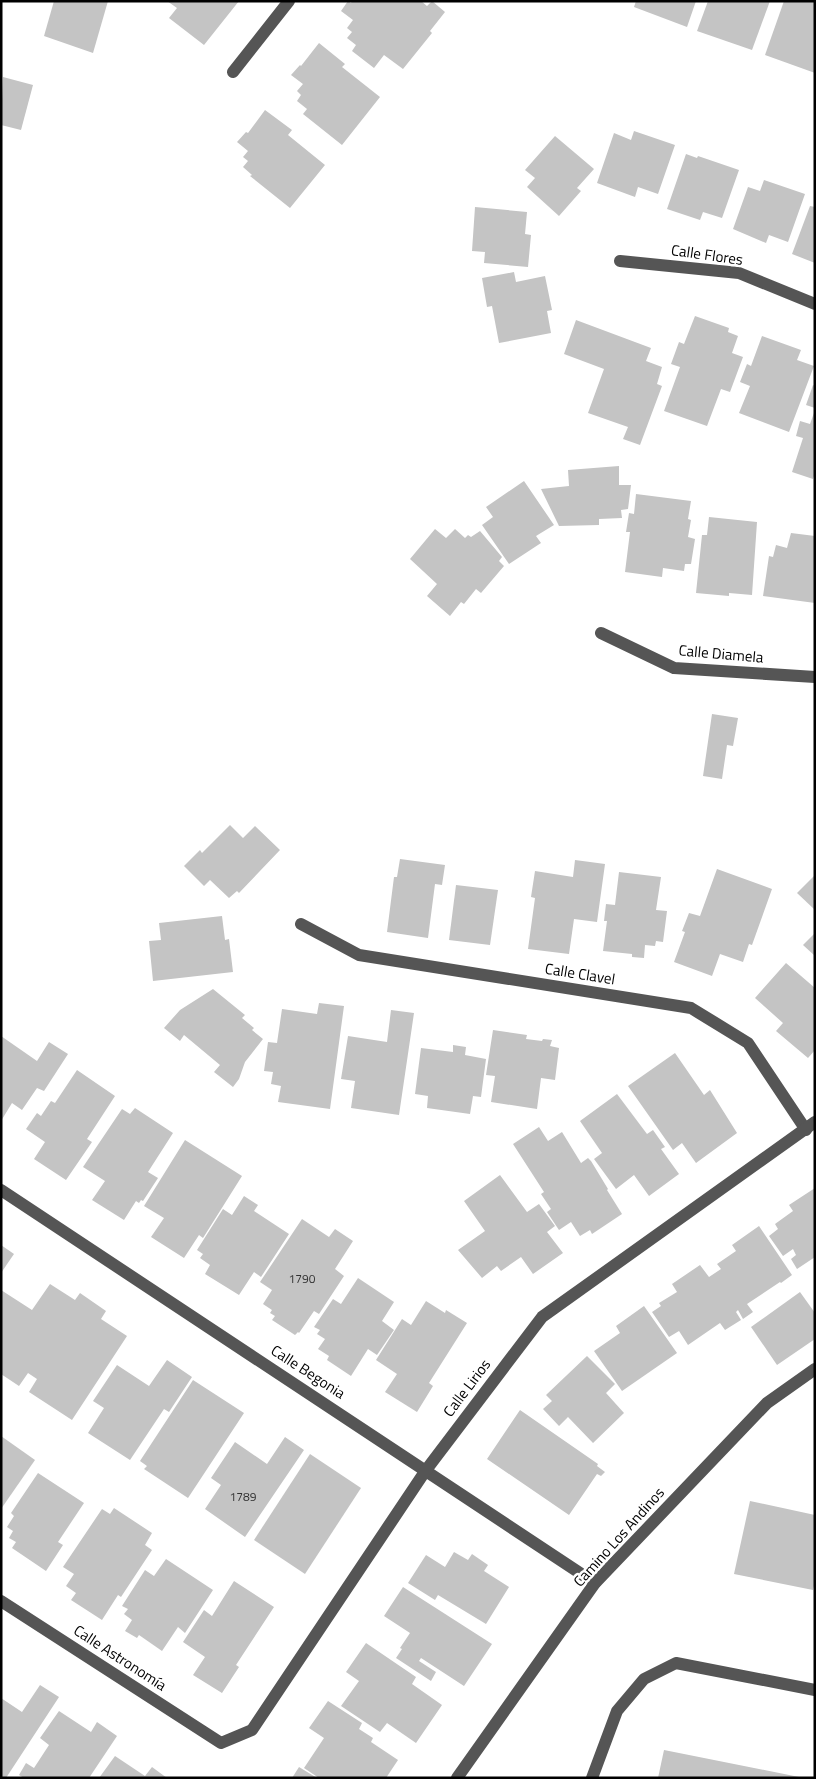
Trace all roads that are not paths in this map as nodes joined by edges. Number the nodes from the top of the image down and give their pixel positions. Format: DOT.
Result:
graph roads {
  1 [pos="288,1"];
  2 [pos="233,72"];
  3 [pos="620,261"];
  4 [pos="815,304"];
  5 [pos="601,634"];
  6 [pos="815,677"];
  7 [pos="301,924"];
  8 [pos="810,1126"];
  9 [pos="1,1190"];
  10 [pos="815,1369"];
  11 [pos="426,1470"];
  12 [pos="595,1583"];
  13 [pos="1,1601"];
  14 [pos="815,1690"];
  15 [pos="221,1743"];
  16 [pos="457,1778"];
  17 [pos="592,1778"];
  1 -- 2 [label="street"];
  3 -- 4 [label="street, Calle Flores"];
  5 -- 6 [label="street, Calle Diamela"];
  7 -- 8 [label="street, Calle Clavel"];
  8 -- 11 [label="street, Calle Lirios"];
  9 -- 11 [label="street, Calle Begonia"];
  10 -- 12 [label="street, Camino Los Andinos"];
  11 -- 12 [label="street, Calle Begonia"];
  11 -- 15 [label="street, Calle Lirios"];
  12 -- 16 [label="street, Camino Los Andinos"];
  13 -- 15 [label="street, Calle Astronomía"];
  14 -- 17 [label="street"];
}
